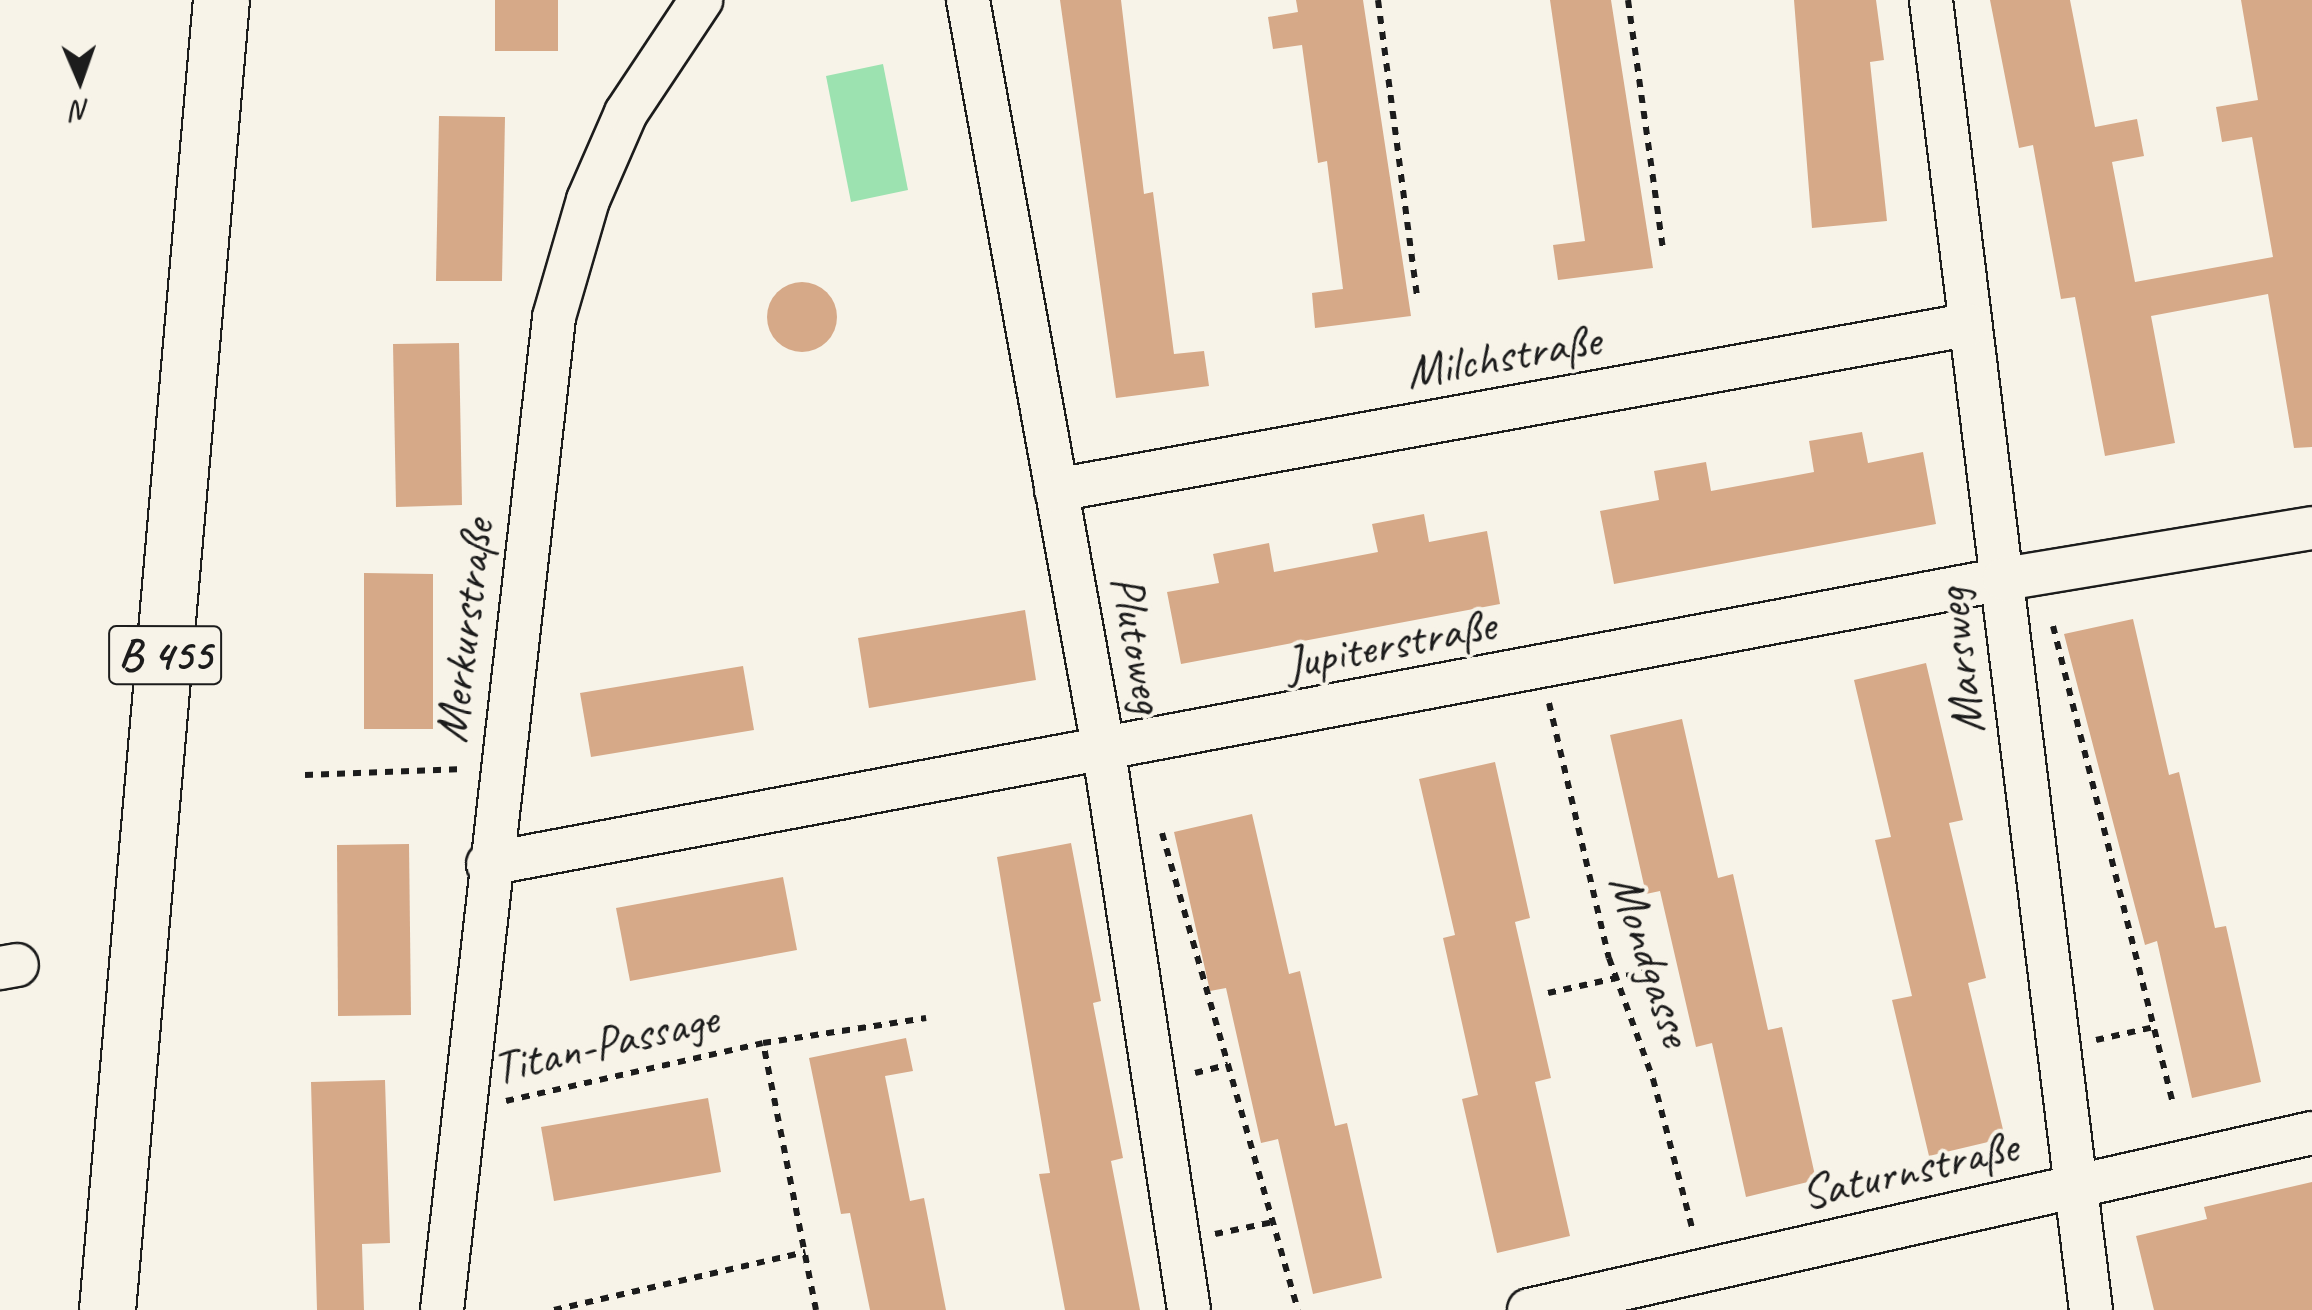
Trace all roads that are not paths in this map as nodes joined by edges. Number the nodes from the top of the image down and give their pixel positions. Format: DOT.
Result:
graph roads {
  1 [pos="221,0"];
  2 [pos="701,0"];
  3 [pos="968,0"];
  4 [pos="1931,0"];
  5 [pos="1967,326"];
  6 [pos="1056,490"];
  7 [pos="2312,528"];
  8 [pos="2022,576"];
  9 [pos="1104,752"];
  10 [pos="488,864"];
  11 [pos="2312,1132"];
  12 [pos="2071,1188"];
  13 [pos="108,1310"];
  14 [pos="442,1310"];
  15 [pos="1189,1310"];
  16 [pos="1529,1310"];
  17 [pos="2091,1310"];
  1 -- 13 [label="main road, B 455"];
  2 -- 10 [label="street, Merkurstraße"];
  3 -- 6 [label="street, Plutoweg"];
  4 -- 5 [label="street, Marsweg"];
  5 -- 6 [label="street, Milchstraße"];
  5 -- 8 [label="street, Marsweg"];
  6 -- 9 [label="street, Plutoweg"];
  7 -- 8 [label="street, Jupiterstraße"];
  8 -- 9 [label="street, Jupiterstraße"];
  8 -- 12 [label="street, Marsweg"];
  9 -- 10 [label="street, Jupiterstraße"];
  9 -- 15 [label="street, Plutoweg"];
  10 -- 14 [label="street, Merkurstraße"];
  11 -- 12 [label="street, Saturnstraße"];
  12 -- 16 [label="street, Saturnstraße"];
  12 -- 17 [label="street, Marsweg"];
}
